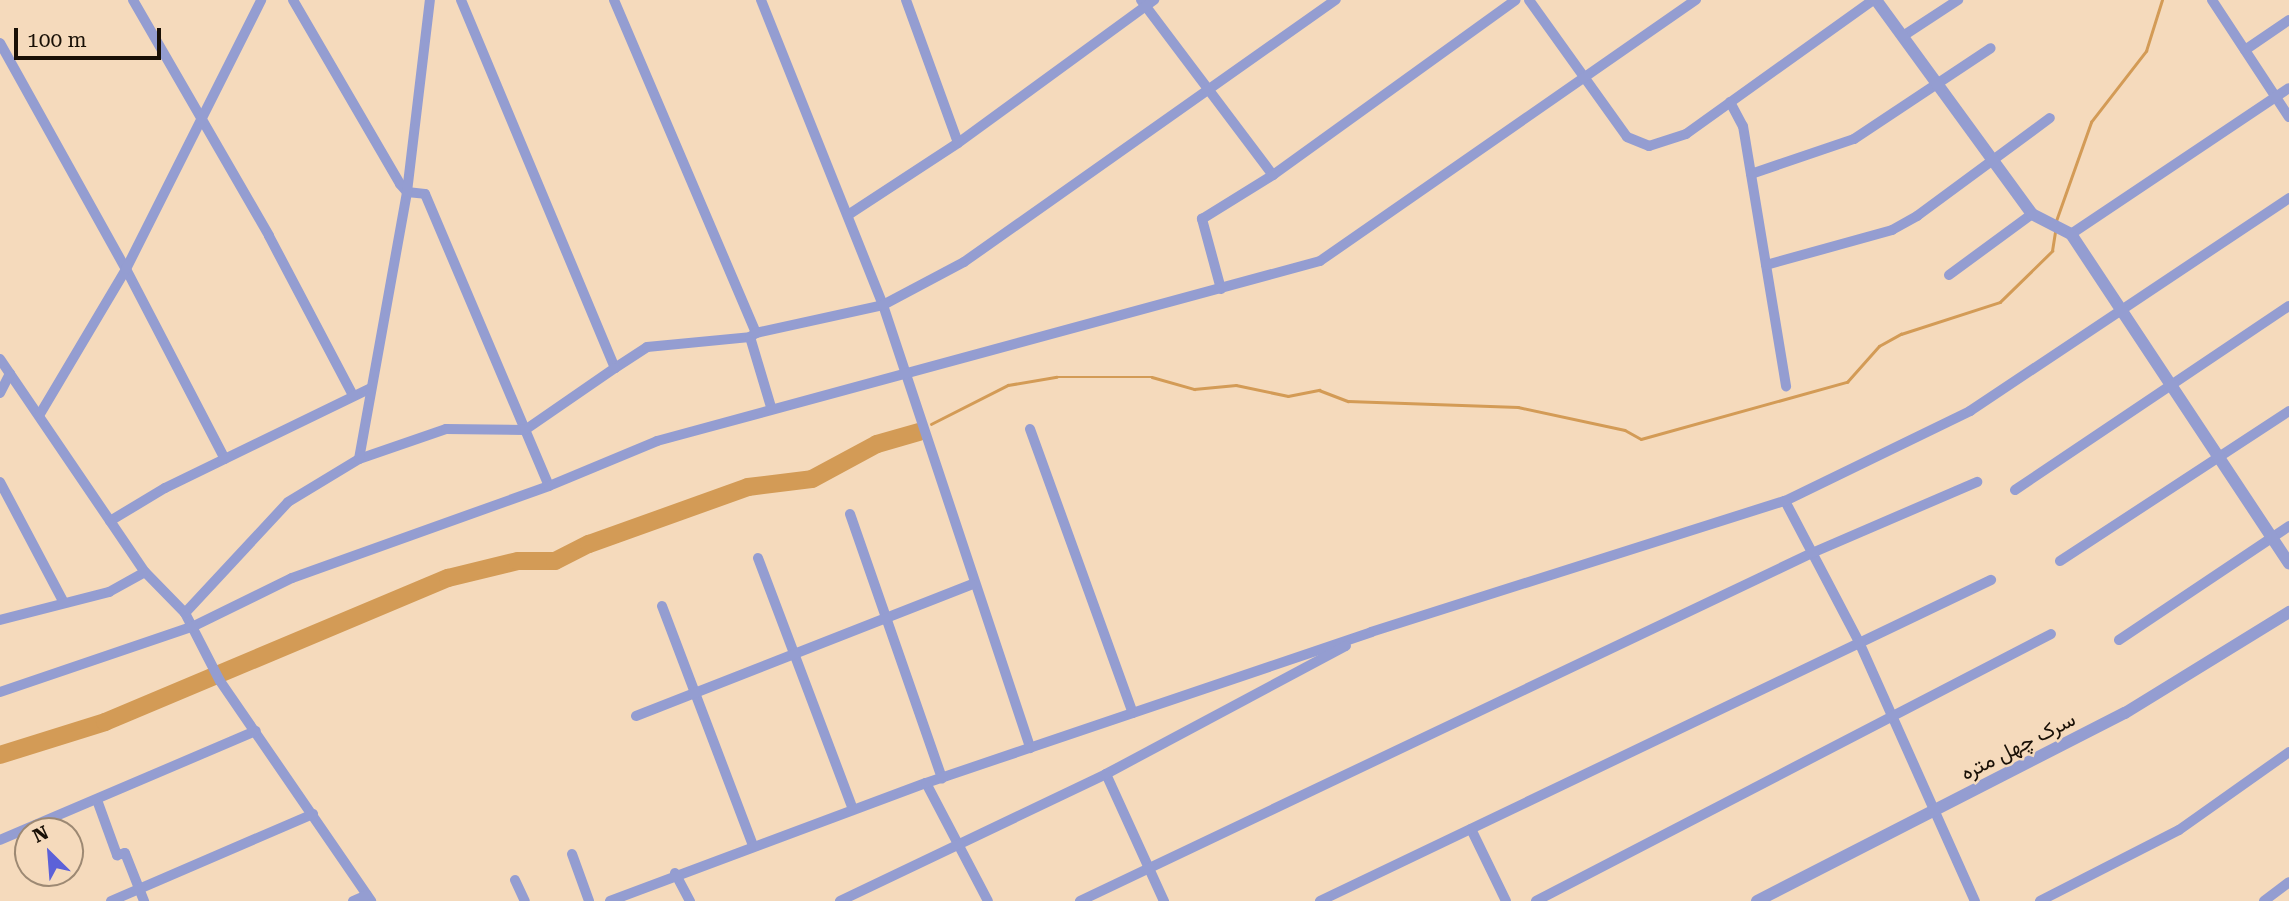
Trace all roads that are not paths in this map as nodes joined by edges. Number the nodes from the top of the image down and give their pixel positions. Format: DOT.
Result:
graph roads {
  1 [pos="133,0"];
  2 [pos="261,0"];
  3 [pos="293,0"];
  4 [pos="430,0"];
  5 [pos="461,0"];
  6 [pos="614,0"];
  7 [pos="761,0"];
  8 [pos="906,0"];
  9 [pos="1336,0"];
  10 [pos="1516,0"];
  11 [pos="1529,0"];
  12 [pos="1696,0"];
  13 [pos="1875,0"];
  14 [pos="1958,0"];
  15 [pos="2212,0"];
  16 [pos="1147,2"];
  17 [pos="2289,20"];
  18 [pos="1903,36"];
  19 [pos="0,43"];
  20 [pos="1991,48"];
  21 [pos="2245,50"];
  22 [pos="1586,78"];
  23 [pos="1936,81"];
  24 [pos="2289,88"];
  25 [pos="1208,91"];
  26 [pos="2276,97"];
  27 [pos="1730,102"];
  28 [pos="2289,117"];
  29 [pos="198,118"];
  30 [pos="2050,118"];
  31 [pos="958,143"];
  32 [pos="1993,160"];
  33 [pos="1751,174"];
  34 [pos="1273,175"];
  35 [pos="407,192"];
  36 [pos="2289,198"];
  37 [pos="2032,214"];
  38 [pos="848,215"];
  39 [pos="2060,230"];
  40 [pos="1766,265"];
  41 [pos="126,269"];
  42 [pos="1949,275"];
  43 [pos="1221,289"];
  44 [pos="883,304"];
  45 [pos="2289,306"];
  46 [pos="2121,312"];
  47 [pos="753,335"];
  48 [pos="0,359"];
  49 [pos="615,368"];
  50 [pos="901,371"];
  51 [pos="10,373"];
  52 [pos="1786,386"];
  53 [pos="371,387"];
  54 [pos="2169,387"];
  55 [pos="0,393"];
  56 [pos="353,395"];
  57 [pos="771,407"];
  58 [pos="2289,411"];
  59 [pos="40,414"];
  60 [pos="1030,429"];
  61 [pos="525,430"];
  62 [pos="2218,458"];
  63 [pos="225,459"];
  64 [pos="359,459"];
  65 [pos="0,482"];
  66 [pos="1977,482"];
  67 [pos="549,486"];
  68 [pos="2015,490"];
  69 [pos="1785,501"];
  70 [pos="850,514"];
  71 [pos="110,521"];
  72 [pos="2289,526"];
  73 [pos="2273,536"];
  74 [pos="1812,553"];
  75 [pos="758,558"];
  76 [pos="2060,561"];
  77 [pos="2289,563"];
  78 [pos="145,572"];
  79 [pos="1991,580"];
  80 [pos="972,584"];
  81 [pos="64,603"];
  82 [pos="662,606"];
  83 [pos="2289,612"];
  84 [pos="185,613"];
  85 [pos="885,616"];
  86 [pos="0,620"];
  87 [pos="194,626"];
  88 [pos="1371,632"];
  89 [pos="2051,634"];
  90 [pos="2119,640"];
  91 [pos="1859,642"];
  92 [pos="794,653"];
  93 [pos="0,692"];
  94 [pos="696,693"];
  95 [pos="1133,713"];
  96 [pos="636,716"];
  97 [pos="1894,719"];
  98 [pos="256,731"];
  99 [pos="1030,748"];
  100 [pos="2289,752"];
  101 [pos="1106,774"];
  102 [pos="942,778"];
  103 [pos="926,783"];
  104 [pos="97,800"];
  105 [pos="853,809"];
  106 [pos="1934,810"];
  107 [pos="313,814"];
  108 [pos="1471,830"];
  109 [pos="0,840"];
  110 [pos="753,845"];
  111 [pos="958,845"];
  112 [pos="572,854"];
  113 [pos="1149,869"];
  114 [pos="676,873"];
  115 [pos="515,880"];
  116 [pos="2289,882"];
  117 [pos="139,889"];
  118 [pos="369,898"];
  119 [pos="111,901"];
  120 [pos="144,901"];
  121 [pos="353,901"];
  122 [pos="524,901"];
  123 [pos="589,901"];
  124 [pos="610,901"];
  125 [pos="690,901"];
  126 [pos="840,901"];
  127 [pos="988,901"];
  128 [pos="1080,901"];
  129 [pos="1164,901"];
  130 [pos="1320,901"];
  131 [pos="1506,901"];
  132 [pos="1536,901"];
  133 [pos="1756,901"];
  134 [pos="1975,901"];
  135 [pos="2040,901"];
  136 [pos="2264,901"];
  1 -- 29 [label="street"];
  2 -- 29 [label="street"];
  3 -- 35 [label="street"];
  4 -- 35 [label="street"];
  5 -- 49 [label="street"];
  6 -- 47 [label="street"];
  7 -- 38 [label="street"];
  8 -- 31 [label="street"];
  9 -- 25 [label="street"];
  10 -- 34 [label="street"];
  11 -- 22 [label="street"];
  12 -- 22 [label="street"];
  13 -- 18 [label="street"];
  13 -- 27 [label="street"];
  14 -- 18 [label="street"];
  15 -- 21 [label="street"];
  16 -- 25 [label="street"];
  16 -- 31 [label="street"];
  17 -- 21 [label="street"];
  18 -- 23 [label="street"];
  19 -- 41 [label="street"];
  20 -- 23 [label="street"];
  21 -- 26 [label="street"];
  22 -- 27 [label="street"];
  22 -- 43 [label="street"];
  23 -- 32 [label="street"];
  23 -- 33 [label="street"];
  24 -- 26 [label="street"];
  25 -- 34 [label="street"];
  25 -- 44 [label="street"];
  26 -- 28 [label="street"];
  26 -- 39 [label="street"];
  27 -- 33 [label="street"];
  29 -- 41 [label="street"];
  29 -- 56 [label="street"];
  30 -- 32 [label="street"];
  31 -- 38 [label="street"];
  32 -- 37 [label="street"];
  32 -- 40 [label="street"];
  33 -- 40 [label="street"];
  34 -- 43 [label="street"];
  35 -- 53 [label="street"];
  35 -- 61 [label="street"];
  36 -- 46 [label="street"];
  37 -- 39 [label="street"];
  37 -- 42 [label="street"];
  38 -- 44 [label="street"];
  39 -- 46 [label="street"];
  40 -- 52 [label="street"];
  41 -- 59 [label="street"];
  41 -- 63 [label="street"];
  43 -- 50 [label="street"];
  44 -- 47 [label="street"];
  44 -- 50 [label="street"];
  45 -- 54 [label="street"];
  46 -- 54 [label="street"];
  46 -- 69 [label="street"];
  47 -- 49 [label="street"];
  47 -- 57 [label="street"];
  48 -- 51 [label="street"];
  49 -- 61 [label="street"];
  50 -- 57 [label="street"];
  50 -- 80 [label="street"];
  51 -- 55 [label="street"];
  51 -- 59 [label="street"];
  53 -- 56 [label="street"];
  53 -- 64 [label="street"];
  54 -- 62 [label="street"];
  54 -- 68 [label="street"];
  56 -- 63 [label="street"];
  57 -- 67 [label="street"];
  58 -- 62 [label="street"];
  59 -- 71 [label="street"];
  60 -- 95 [label="street"];
  61 -- 64 [label="street"];
  61 -- 67 [label="street"];
  62 -- 73 [label="street"];
  62 -- 76 [label="street"];
  63 -- 71 [label="street"];
  64 -- 84 [label="street"];
  65 -- 81 [label="street"];
  66 -- 74 [label="street"];
  67 -- 87 [label="street"];
  69 -- 74 [label="street"];
  69 -- 88 [label="street"];
  70 -- 85 [label="street"];
  71 -- 78 [label="street"];
  72 -- 73 [label="street"];
  73 -- 77 [label="street"];
  73 -- 90 [label="street"];
  74 -- 91 [label="street"];
  74 -- 113 [label="street"];
  75 -- 92 [label="street"];
  78 -- 81 [label="street"];
  78 -- 84 [label="street"];
  79 -- 91 [label="street"];
  80 -- 85 [label="street"];
  80 -- 99 [label="street"];
  81 -- 86 [label="street"];
  82 -- 94 [label="street"];
  83 -- 106 [label="street, سرک چهل متره"];
  84 -- 87 [label="street"];
  85 -- 92 [label="street"];
  85 -- 102 [label="street"];
  87 -- 93 [label="street"];
  87 -- 98 [label="street"];
  88 -- 95 [label="street"];
  88 -- 101 [label="street"];
  89 -- 97 [label="street"];
  91 -- 97 [label="street"];
  91 -- 108 [label="street"];
  92 -- 94 [label="street"];
  92 -- 105 [label="street"];
  94 -- 96 [label="street"];
  94 -- 110 [label="street"];
  95 -- 99 [label="street"];
  97 -- 106 [label="street"];
  97 -- 132 [label="street"];
  98 -- 104 [label="street"];
  98 -- 107 [label="street"];
  99 -- 102 [label="street"];
  100 -- 135 [label="street"];
  101 -- 111 [label="street"];
  101 -- 113 [label="street"];
  102 -- 103 [label="street"];
  103 -- 105 [label="street"];
  103 -- 111 [label="street"];
  104 -- 109 [label="street"];
  104 -- 117 [label="street"];
  105 -- 110 [label="street"];
  106 -- 133 [label="street, سرک چهل متره"];
  106 -- 134 [label="street"];
  107 -- 117 [label="street"];
  107 -- 118 [label="street"];
  108 -- 130 [label="street"];
  108 -- 131 [label="street"];
  110 -- 114 [label="street"];
  111 -- 126 [label="street"];
  111 -- 127 [label="street"];
  112 -- 123 [label="street"];
  113 -- 128 [label="street"];
  113 -- 129 [label="street"];
  114 -- 124 [label="street"];
  114 -- 125 [label="street"];
  115 -- 122 [label="street"];
  116 -- 136 [label="street"];
  117 -- 119 [label="street"];
  117 -- 120 [label="street"];
  118 -- 121 [label="street"];
}
